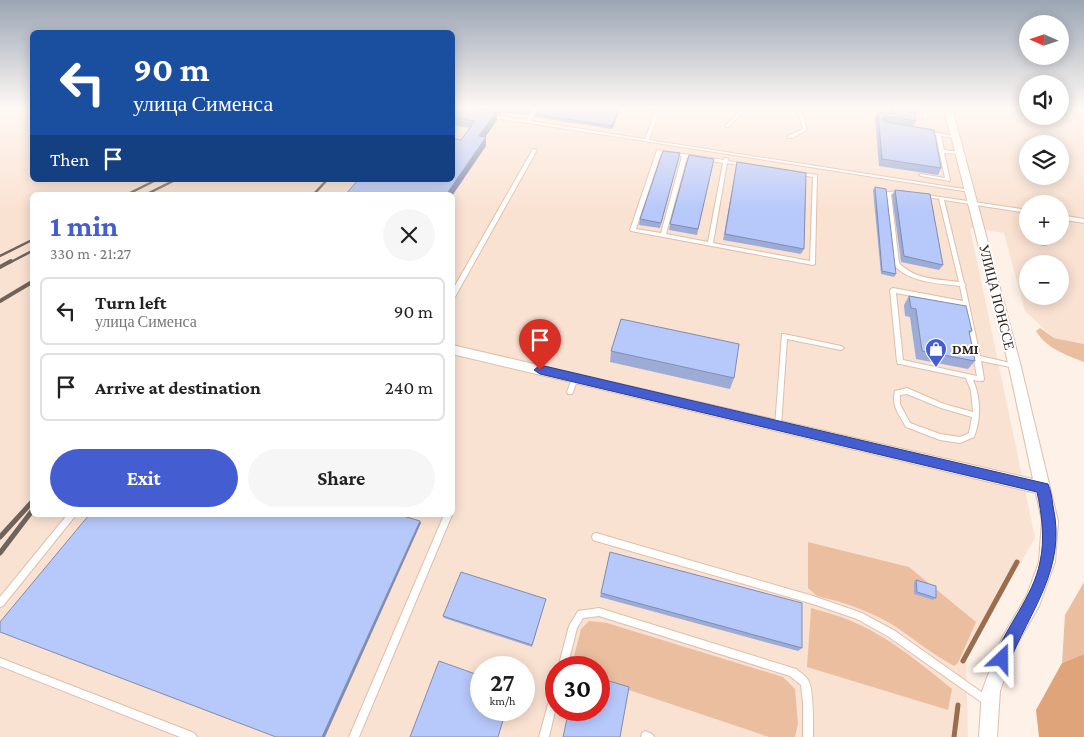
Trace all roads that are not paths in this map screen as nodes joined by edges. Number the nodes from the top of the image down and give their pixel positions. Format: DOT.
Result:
graph roads {
  1 [pos="662,142"];
  2 [pos="940,142"];
  3 [pos="957,142"];
  4 [pos="535,150"];
  5 [pos="942,151"];
  6 [pos="728,153"];
  7 [pos="960,153"];
  8 [pos="685,156"];
  9 [pos="726,162"];
  10 [pos="921,175"];
  11 [pos="970,190"];
  12 [pos="907,193"];
  13 [pos="915,194"];
  14 [pos="941,199"];
  15 [pos="974,204"];
  16 [pos="1019,211"];
  17 [pos="1069,218"];
  18 [pos="1084,221"];
  19 [pos="663,236"];
  20 [pos="710,244"];
  21 [pos="962,285"];
  22 [pos="455,292"];
  23 [pos="966,304"];
  24 [pos="841,348"];
  25 [pos="455,350"];
  26 [pos="976,358"];
  27 [pos="1015,366"];
  28 [pos="969,377"];
  29 [pos="575,378"];
  30 [pos="570,392"];
  31 [pos="975,415"];
  32 [pos="778,426"];
  33 [pos="1043,488"];
  34 [pos="70,517"];
  35 [pos="447,517"];
  36 [pos="596,537"];
  37 [pos="0,602"];
  38 [pos="565,656"];
  39 [pos="0,662"];
  40 [pos="990,703"];
  41 [pos="548,721"];
  42 [pos="192,737"];
  43 [pos="354,737"];
  44 [pos="544,737"];
  45 [pos="808,737"];
  46 [pos="988,737"];
  1 -- 6 [label="lane"];
  2 -- 5 [label="lane"];
  3 -- 7 [label="street, УЛИЦА ПОНССЕ"];
  4 -- 22 [label="lane"];
  5 -- 7 [label="lane"];
  5 -- 10 [label="lane"];
  6 -- 9 [label="lane"];
  6 -- 11 [label="lane"];
  7 -- 11 [label="street, УЛИЦА ПОНССЕ"];
  8 -- 9 [label="lane"];
  8 -- 19 [label="lane"];
  8 -- 19 [label="lane"];
  9 -- 20 [label="lane"];
  9 -- 20 [label="lane"];
  11 -- 15 [label="street, УЛИЦА ПОНССЕ"];
  12 -- 21 [label="lane"];
  13 -- 14 [label="lane"];
  14 -- 15 [label="lane"];
  14 -- 21 [label="lane"];
  15 -- 16 [label="lane"];
  15 -- 27 [label="street, УЛИЦА ПОНССЕ"];
  17 -- 18 [label="lane"];
  19 -- 20 [label="lane"];
  21 -- 23 [label="lane"];
  23 -- 26 [label="lane"];
  23 -- 28 [label="lane"];
  24 -- 32 [label="lane"];
  25 -- 29 [label="street"];
  26 -- 27 [label="lane"];
  26 -- 28 [label="lane"];
  27 -- 33 [label="street, УЛИЦА ПОНССЕ"];
  28 -- 31 [label="lane"];
  29 -- 30 [label="lane"];
  29 -- 32 [label="street"];
  31 -- 31 [label="lane"];
  32 -- 33 [label="street"];
  33 -- 40 [label="street, УЛИЦА ПОНССЕ"];
  34 -- 37 [label="lane"];
  35 -- 43 [label="lane"];
  36 -- 40 [label="lane"];
  38 -- 45 [label="lane"];
  39 -- 42 [label="lane"];
  40 -- 46 [label="street, УЛИЦА ПОНССЕ"];
  41 -- 44 [label="lane"];
}
